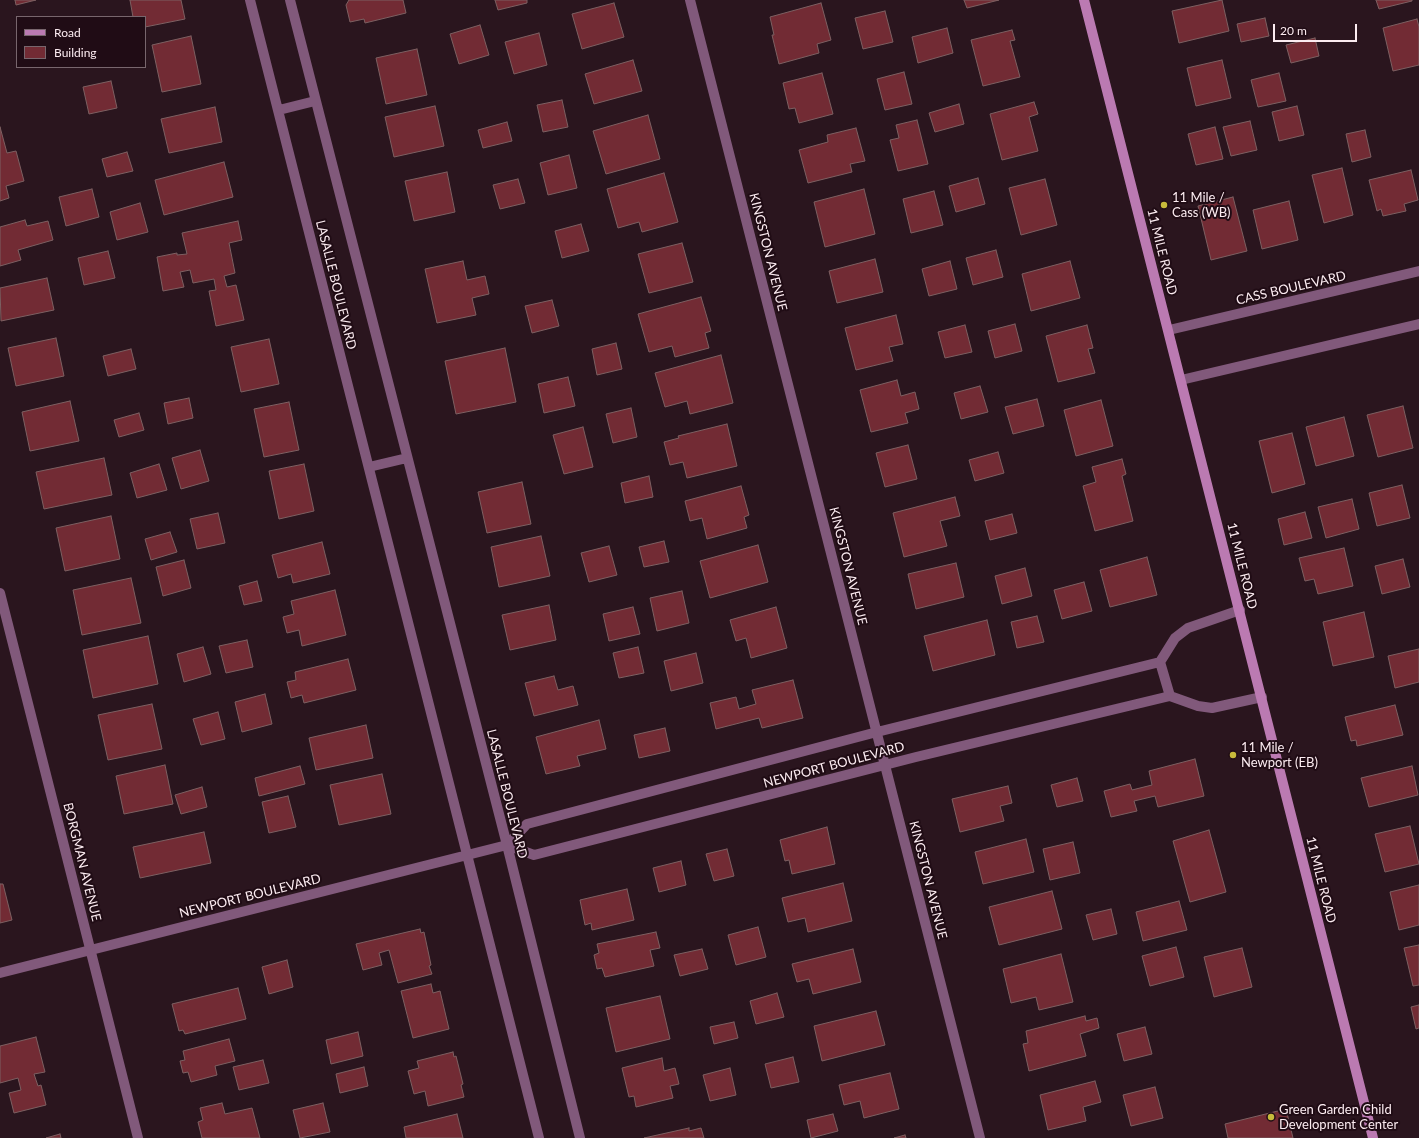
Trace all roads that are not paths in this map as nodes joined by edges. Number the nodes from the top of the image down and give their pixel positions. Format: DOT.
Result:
graph roads {
  1 [pos="250,0"];
  2 [pos="290,0"];
  3 [pos="690,0"];
  4 [pos="1084,0"];
  5 [pos="315,101"];
  6 [pos="279,110"];
  7 [pos="1419,271"];
  8 [pos="1419,324"];
  9 [pos="1169,330"];
  10 [pos="1181,380"];
  11 [pos="407,458"];
  12 [pos="369,467"];
  13 [pos="0,593"];
  14 [pos="1240,610"];
  15 [pos="1160,662"];
  16 [pos="1170,696"];
  17 [pos="1262,697"];
  18 [pos="878,732"];
  19 [pos="886,765"];
  20 [pos="507,845"];
  21 [pos="467,855"];
  22 [pos="91,949"];
  23 [pos="0,973"];
  24 [pos="138,1138"];
  25 [pos="539,1138"];
  26 [pos="580,1138"];
  27 [pos="980,1138"];
  28 [pos="1373,1138"];
  1 -- 6 [label="street, LASALLE BOULEVARD"];
  2 -- 5 [label="street, LASALLE BOULEVARD"];
  3 -- 18 [label="street, KINGSTON AVENUE"];
  4 -- 9 [label="main road, 11 MILE ROAD"];
  5 -- 6 [label="street"];
  5 -- 11 [label="street, LASALLE BOULEVARD"];
  6 -- 12 [label="street, LASALLE BOULEVARD"];
  7 -- 9 [label="street, CASS BOULEVARD"];
  8 -- 10 [label="street"];
  9 -- 10 [label="main road, 11 MILE ROAD"];
  10 -- 14 [label="main road, 11 MILE ROAD"];
  11 -- 12 [label="street"];
  11 -- 20 [label="street, LASALLE BOULEVARD"];
  12 -- 21 [label="street, LASALLE BOULEVARD"];
  13 -- 22 [label="street, BORGMAN AVENUE"];
  14 -- 15 [label="street"];
  14 -- 17 [label="main road, 11 MILE ROAD"];
  15 -- 16 [label="street"];
  15 -- 18 [label="street, NEWPORT BOULEVARD"];
  16 -- 17 [label="street"];
  16 -- 19 [label="street, NEWPORT BOULEVARD"];
  17 -- 28 [label="main road, 11 MILE ROAD"];
  18 -- 19 [label="street, KINGSTON AVENUE"];
  18 -- 20 [label="street, NEWPORT BOULEVARD"];
  19 -- 20 [label="street, NEWPORT BOULEVARD"];
  19 -- 27 [label="street, KINGSTON AVENUE"];
  20 -- 21 [label="street, NEWPORT BOULEVARD"];
  20 -- 26 [label="street, LASALLE BOULEVARD"];
  21 -- 22 [label="street, NEWPORT BOULEVARD"];
  21 -- 25 [label="street, LASALLE BOULEVARD"];
  22 -- 23 [label="street, NEWPORT BOULEVARD"];
  22 -- 24 [label="street, BORGMAN AVENUE"];
}
